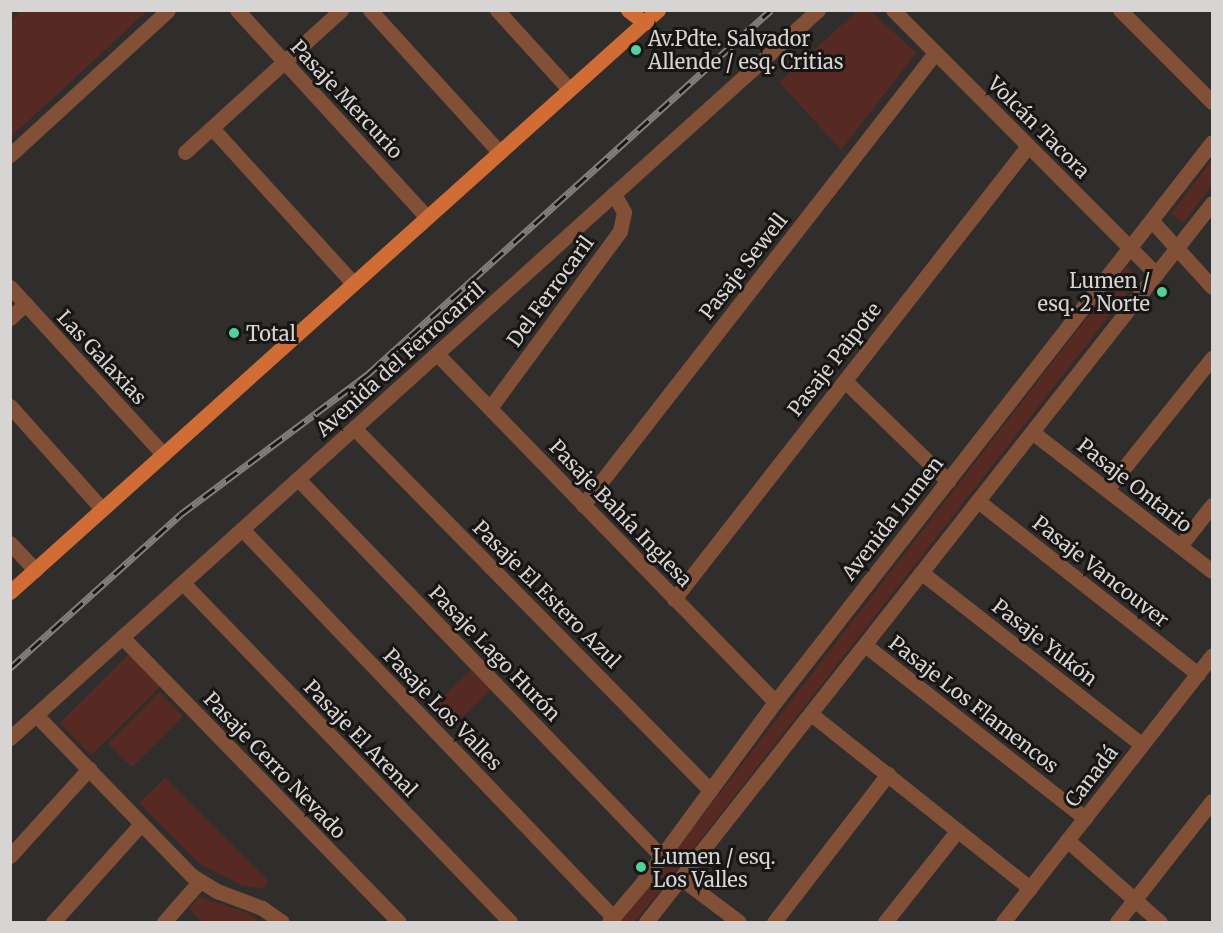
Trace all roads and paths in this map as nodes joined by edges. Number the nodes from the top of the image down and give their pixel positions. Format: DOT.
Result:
graph roads {
  1 [pos="168,10"];
  2 [pos="237,10"];
  3 [pos="341,10"];
  4 [pos="370,10"];
  5 [pos="497,10"];
  6 [pos="628,10"];
  7 [pos="658,10"];
  8 [pos="818,10"];
  9 [pos="893,10"];
  10 [pos="1120,10"];
  11 [pos="645,22"];
  12 [pos="935,53"];
  13 [pos="284,62"];
  14 [pos="569,89"];
  15 [pos="1212,102"];
  16 [pos="212,128"];
  17 [pos="1212,142"];
  18 [pos="1028,146"];
  19 [pos="185,152"];
  20 [pos="499,152"];
  21 [pos="10,155"];
  22 [pos="614,194"];
  23 [pos="1212,203"];
  24 [pos="426,216"];
  25 [pos="1152,221"];
  26 [pos="1178,246"];
  27 [pos="1130,248"];
  28 [pos="1156,274"];
  29 [pos="352,282"];
  30 [pos="10,287"];
  31 [pos="1212,287"];
  32 [pos="25,304"];
  33 [pos="10,318"];
  34 [pos="437,354"];
  35 [pos="1212,358"];
  36 [pos="844,381"];
  37 [pos="10,406"];
  38 [pos="490,408"];
  39 [pos="354,428"];
  40 [pos="1032,432"];
  41 [pos="163,454"];
  42 [pos="298,479"];
  43 [pos="948,481"];
  44 [pos="1107,489"];
  45 [pos="978,501"];
  46 [pos="583,505"];
  47 [pos="1212,505"];
  48 [pos="102,509"];
  49 [pos="242,529"];
  50 [pos="10,543"];
  51 [pos="1180,546"];
  52 [pos="35,570"];
  53 [pos="1212,572"];
  54 [pos="922,573"];
  55 [pos="183,583"];
  56 [pos="10,592"];
  57 [pos="674,599"];
  58 [pos="122,638"];
  59 [pos="865,645"];
  60 [pos="1212,655"];
  61 [pos="1198,674"];
  62 [pos="775,702"];
  63 [pos="811,714"];
  64 [pos="36,715"];
  65 [pos="10,738"];
  66 [pos="1142,745"];
  67 [pos="89,769"];
  68 [pos="888,774"];
  69 [pos="710,790"];
  70 [pos="1212,801"];
  71 [pos="1085,818"];
  72 [pos="141,824"];
  73 [pos="958,830"];
  74 [pos="1067,840"];
  75 [pos="10,856"];
  76 [pos="662,857"];
  77 [pos="682,879"];
  78 [pos="199,882"];
  79 [pos="1030,888"];
  80 [pos="1135,900"];
  81 [pos="272,920"];
  82 [pos="612,920"];
  83 [pos="53,922"];
  84 [pos="164,922"];
  85 [pos="399,922"];
  86 [pos="510,922"];
  87 [pos="646,922"];
  88 [pos="739,922"];
  89 [pos="774,922"];
  90 [pos="885,922"];
  91 [pos="1003,922"];
  92 [pos="1117,922"];
  93 [pos="1160,922"];
  1 -- 21 [label="street"];
  2 -- 13 [label="street, Pasaje Mercurio"];
  3 -- 13 [label="street"];
  4 -- 20 [label="street"];
  5 -- 14 [label="street"];
  6 -- 11 [label="main road"];
  7 -- 11 [label="main road"];
  8 -- 22 [label="street, Avenida del Ferrocarril"];
  9 -- 12 [label="street, Volcán Tacora"];
  10 -- 15 [label="street"];
  11 -- 14 [label="main road"];
  12 -- 18 [label="street, Volcán Tacora"];
  12 -- 46 [label="street, Pasaje Sewell"];
  13 -- 16 [label="street"];
  13 -- 24 [label="street, Pasaje Mercurio"];
  14 -- 20 [label="main road"];
  16 -- 19 [label="street"];
  16 -- 29 [label="street"];
  17 -- 25 [label="street, Avenida Lumen"];
  18 -- 27 [label="street, Volcán Tacora"];
  18 -- 36 [label="street, Pasaje Paipote"];
  20 -- 24 [label="main road"];
  22 -- 34 [label="street, Avenida del Ferrocarril"];
  22 -- 38 [label="street, Del Ferrocaril"];
  23 -- 26 [label="street"];
  24 -- 29 [label="main road"];
  25 -- 26 [label="street"];
  25 -- 27 [label="street, Avenida Lumen"];
  26 -- 28 [label="street"];
  26 -- 31 [label="street"];
  27 -- 28 [label="street, Volcán Tacora"];
  27 -- 43 [label="street, Avenida Lumen"];
  28 -- 40 [label="street"];
  29 -- 41 [label="main road"];
  30 -- 32 [label="street, Las Galaxias"];
  32 -- 33 [label="street"];
  32 -- 41 [label="street, Las Galaxias"];
  34 -- 38 [label="street, Pasaje Bahía Inglesa"];
  34 -- 39 [label="street, Avenida del Ferrocarril"];
  35 -- 44 [label="street"];
  36 -- 43 [label="street"];
  36 -- 57 [label="street, Pasaje Paipote"];
  37 -- 48 [label="street"];
  38 -- 46 [label="street, Pasaje Bahía Inglesa"];
  39 -- 42 [label="street, Avenida del Ferrocarril"];
  39 -- 69 [label="street, Pasaje El Estero Azul"];
  40 -- 44 [label="street, Pasaje Ontario"];
  40 -- 45 [label="street"];
  41 -- 48 [label="main road"];
  42 -- 49 [label="street, Avenida del Ferrocarril"];
  42 -- 76 [label="street, Pasaje Lago Hurón"];
  43 -- 62 [label="street, Avenida Lumen"];
  44 -- 51 [label="street, Pasaje Ontario"];
  45 -- 54 [label="street"];
  45 -- 61 [label="street, Pasaje Vancouver"];
  46 -- 57 [label="street, Pasaje Bahía Inglesa"];
  47 -- 51 [label="street"];
  48 -- 52 [label="main road"];
  49 -- 55 [label="street, Avenida del Ferrocarril"];
  49 -- 82 [label="street, Pasaje Los Valles"];
  50 -- 52 [label="street"];
  51 -- 53 [label="street, Pasaje Ontario"];
  52 -- 56 [label="main road"];
  54 -- 59 [label="street"];
  54 -- 66 [label="street, Pasaje Yukón"];
  55 -- 58 [label="street, Avenida del Ferrocarril"];
  55 -- 86 [label="street, Pasaje El Arenal"];
  57 -- 62 [label="street, Pasaje Bahía Inglesa"];
  58 -- 64 [label="street, Avenida del Ferrocarril"];
  58 -- 85 [label="street, Pasaje Cerro Nevado"];
  59 -- 63 [label="street"];
  59 -- 71 [label="street, Pasaje Los Flamencos"];
  60 -- 61 [label="street, Canadá"];
  61 -- 66 [label="street, Canadá"];
  62 -- 69 [label="street, Avenida Lumen"];
  63 -- 68 [label="street"];
  63 -- 77 [label="street"];
  64 -- 65 [label="street, Avenida del Ferrocarril"];
  64 -- 67 [label="street"];
  66 -- 71 [label="street, Canadá"];
  67 -- 72 [label="street"];
  67 -- 75 [label="street"];
  68 -- 73 [label="street"];
  68 -- 89 [label="street"];
  69 -- 76 [label="street, Avenida Lumen"];
  70 -- 80 [label="street"];
  71 -- 74 [label="street, Canadá"];
  72 -- 78 [label="street"];
  72 -- 83 [label="street"];
  73 -- 79 [label="street"];
  73 -- 90 [label="street"];
  74 -- 79 [label="street, Canadá"];
  74 -- 80 [label="street"];
  76 -- 82 [label="street, Avenida Lumen"];
  77 -- 87 [label="street"];
  77 -- 88 [label="street"];
  78 -- 81 [label="street"];
  78 -- 84 [label="street"];
  79 -- 91 [label="street, Canadá"];
  80 -- 92 [label="street"];
  80 -- 93 [label="street"];
}
